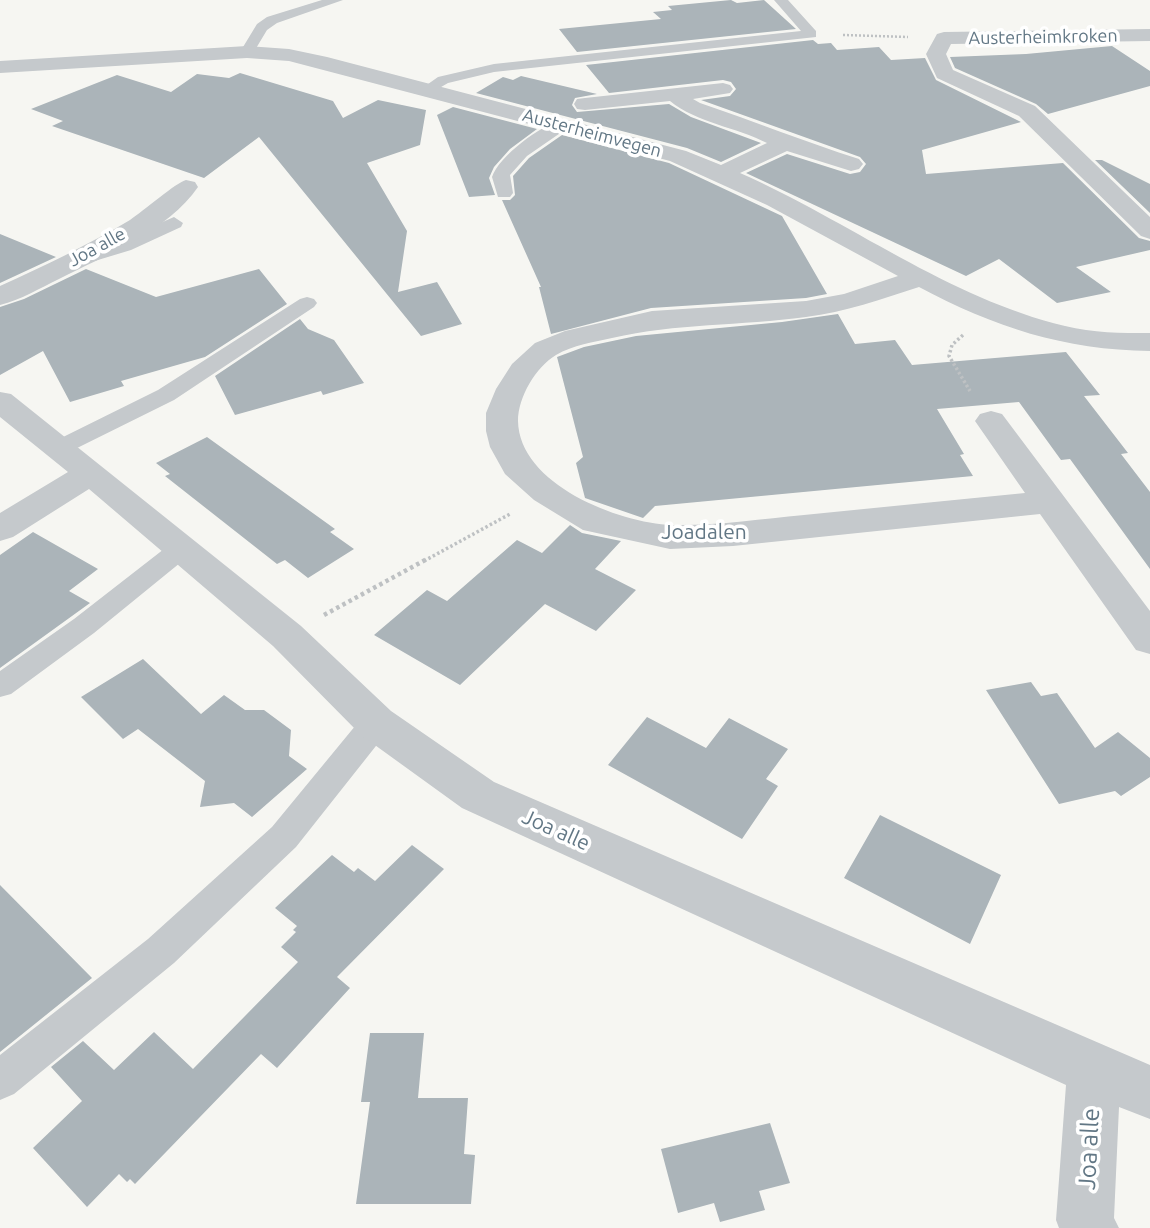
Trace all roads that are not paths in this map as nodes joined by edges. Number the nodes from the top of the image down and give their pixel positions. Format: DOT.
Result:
graph roads {
  1 [pos="336,0"];
  2 [pos="781,0"];
  3 [pos="1150,35"];
  4 [pos="247,52"];
  5 [pos="0,67"];
  6 [pos="429,89"];
  7 [pos="723,89"];
  8 [pos="677,96"];
  9 [pos="585,104"];
  10 [pos="562,124"];
  11 [pos="785,143"];
  12 [pos="851,164"];
  13 [pos="722,173"];
  14 [pos="186,187"];
  15 [pos="504,193"];
  16 [pos="174,223"];
  17 [pos="1150,231"];
  18 [pos="79,259"];
  19 [pos="919,278"];
  20 [pos="0,297"];
  21 [pos="307,303"];
  22 [pos="1150,342"];
  23 [pos="0,401"];
  24 [pos="990,421"];
  25 [pos="75,460"];
  26 [pos="1049,502"];
  27 [pos="0,529"];
  28 [pos="182,548"];
  29 [pos="1150,640"];
  30 [pos="0,686"];
  31 [pos="376,723"];
  32 [pos="1094,1070"];
  33 [pos="0,1080"];
  34 [pos="1150,1092"];
  35 [pos="1088,1228"];
  1 -- 4 [label="lane"];
  2 -- 6 [label="lane"];
  3 -- 17 [label="street, Austerheimkroken"];
  4 -- 5 [label="street, Austerheimvegen"];
  4 -- 6 [label="street, Austerheimvegen"];
  6 -- 10 [label="street, Austerheimvegen"];
  7 -- 8 [label="street"];
  8 -- 9 [label="street"];
  8 -- 11 [label="street"];
  10 -- 13 [label="street, Austerheimvegen"];
  10 -- 15 [label="lane"];
  11 -- 12 [label="street"];
  11 -- 13 [label="street"];
  13 -- 19 [label="street, Austerheimvegen"];
  14 -- 18 [label="street, Joa alle"];
  16 -- 18 [label="lane"];
  18 -- 20 [label="street, Joa alle"];
  19 -- 22 [label="street, Austerheimvegen"];
  19 -- 26 [label="street, Joadalen"];
  21 -- 25 [label="lane"];
  23 -- 25 [label="street, Joa alle"];
  24 -- 26 [label="street"];
  25 -- 27 [label="street"];
  25 -- 28 [label="street, Joa alle"];
  26 -- 29 [label="street"];
  28 -- 30 [label="lane"];
  28 -- 31 [label="street, Joa alle"];
  31 -- 32 [label="street, Joa alle"];
  31 -- 33 [label="lane"];
  32 -- 34 [label="street, Joa alle"];
  32 -- 35 [label="street, Joa alle"];
}
